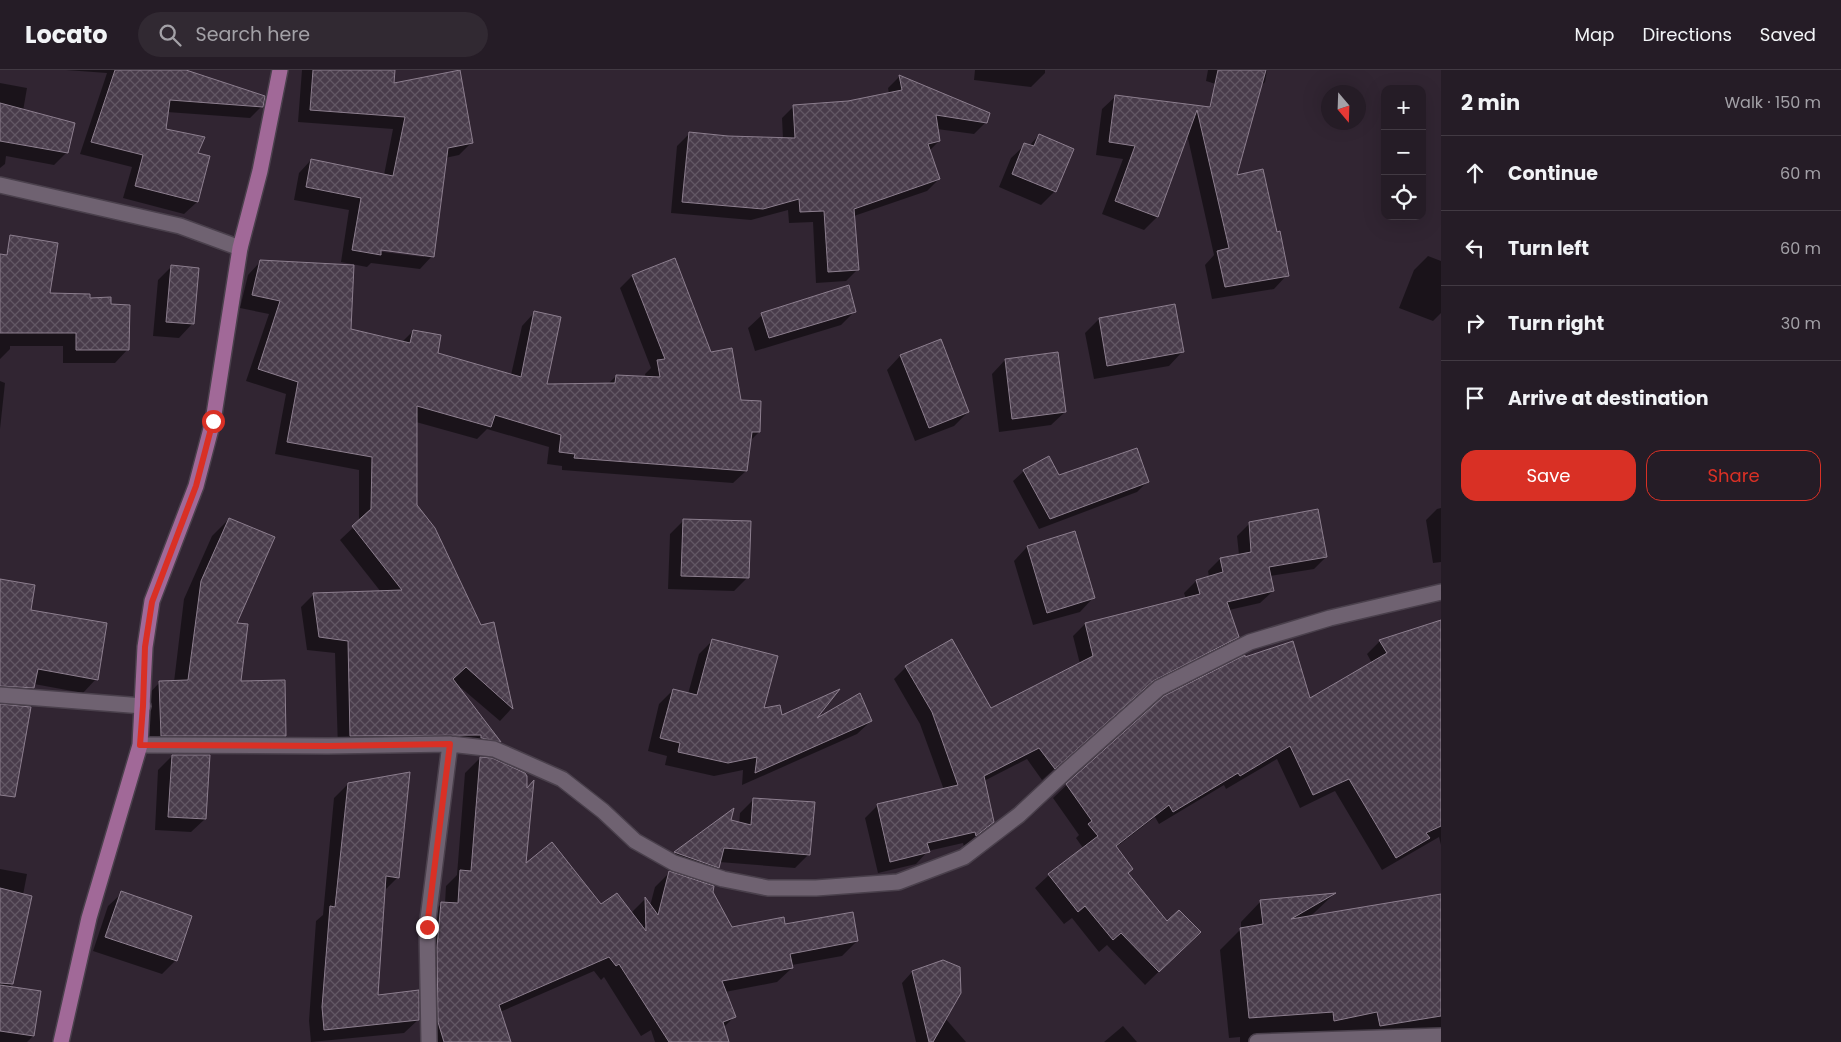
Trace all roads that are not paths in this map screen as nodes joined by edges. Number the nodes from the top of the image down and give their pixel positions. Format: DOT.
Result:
graph roads {
  1 [pos="280,70"];
  2 [pos="0,185"];
  3 [pos="240,248"];
  4 [pos="1441,592"];
  5 [pos="0,695"];
  6 [pos="143,706"];
  7 [pos="450,744"];
  8 [pos="140,745"];
  9 [pos="1441,1036"];
  10 [pos="61,1042"];
  11 [pos="429,1042"];
  12 [pos="1257,1042"];
  1 -- 3 [label="main road"];
  2 -- 3 [label="street"];
  3 -- 6 [label="main road"];
  4 -- 7 [label="street"];
  5 -- 6 [label="street"];
  6 -- 8 [label="main road"];
  7 -- 8 [label="street"];
  7 -- 11 [label="street"];
  8 -- 10 [label="main road"];
  9 -- 12 [label="street"];
}
